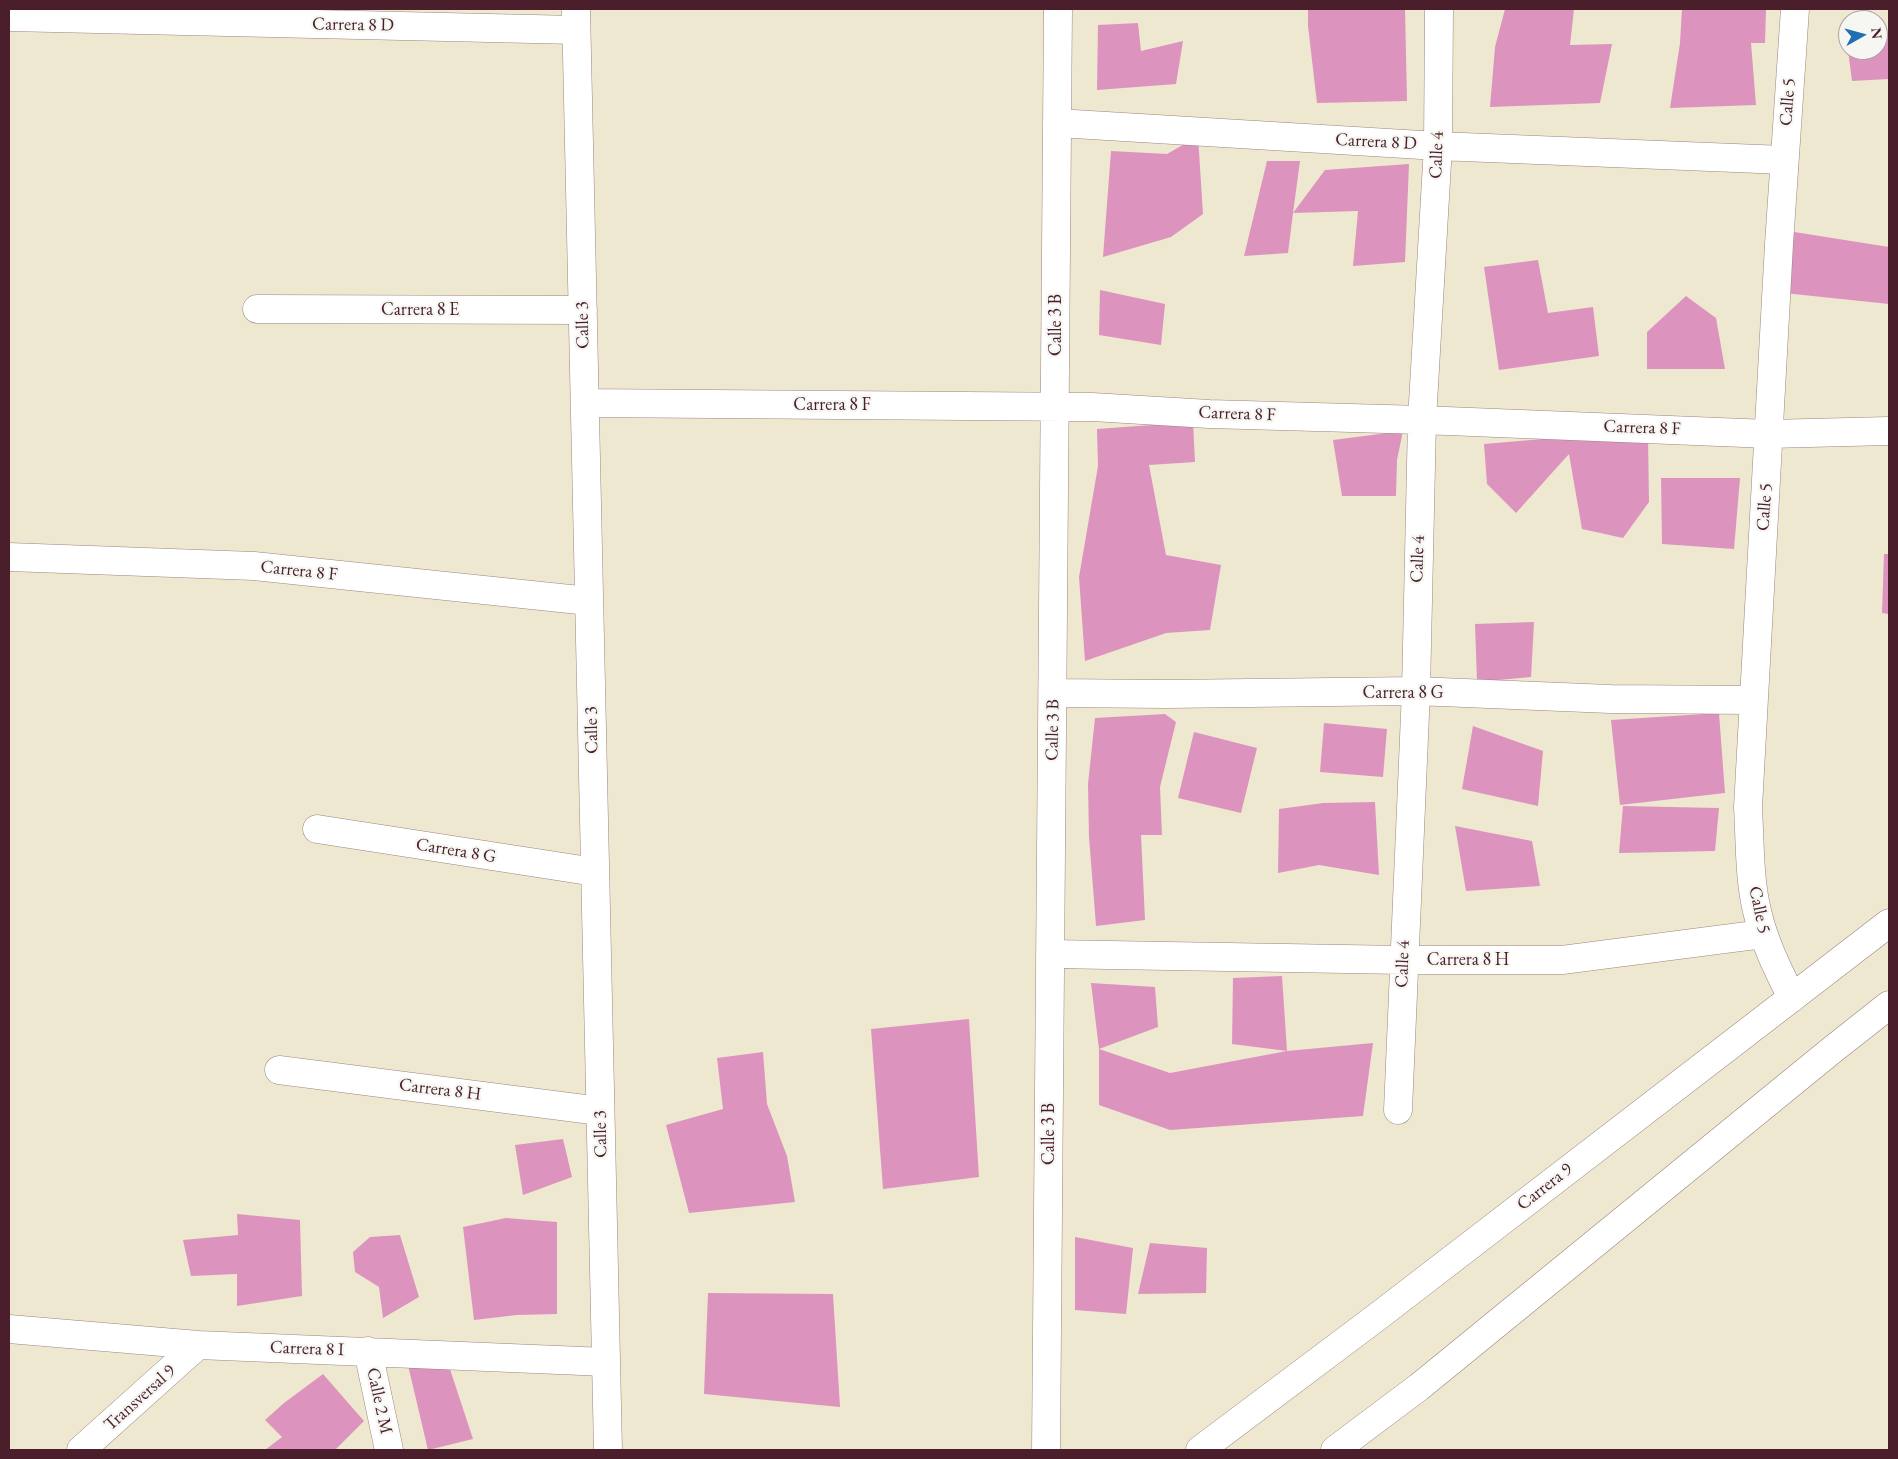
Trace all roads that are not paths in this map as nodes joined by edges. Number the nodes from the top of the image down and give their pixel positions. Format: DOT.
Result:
graph roads {
  1 [pos="1058,9"];
  2 [pos="1438,9"];
  3 [pos="1795,9"];
  4 [pos="9,17"];
  5 [pos="576,20"];
  6 [pos="1058,123"];
  7 [pos="1438,146"];
  8 [pos="1784,160"];
  9 [pos="256,309"];
  10 [pos="583,310"];
  11 [pos="585,403"];
  12 [pos="1055,406"];
  13 [pos="1422,420"];
  14 [pos="1889,431"];
  15 [pos="1769,434"];
  16 [pos="9,557"];
  17 [pos="589,601"];
  18 [pos="1416,691"];
  19 [pos="1053,692"];
  20 [pos="1753,700"];
  21 [pos="317,829"];
  22 [pos="595,872"];
  23 [pos="1889,923"];
  24 [pos="1763,934"];
  25 [pos="1050,954"];
  26 [pos="1404,960"];
  27 [pos="1792,998"];
  28 [pos="1889,1005"];
  29 [pos="279,1070"];
  30 [pos="1398,1110"];
  31 [pos="600,1111"];
  32 [pos="9,1329"];
  33 [pos="198,1345"];
  34 [pos="368,1351"];
  35 [pos="606,1362"];
  36 [pos="81,1450"];
  37 [pos="389,1450"];
  38 [pos="608,1450"];
  39 [pos="1046,1450"];
  40 [pos="1200,1450"];
  41 [pos="1335,1450"];
  1 -- 6 [label="street, Calle 3 B"];
  2 -- 7 [label="street, Calle 4"];
  3 -- 8 [label="street, Calle 5"];
  4 -- 5 [label="street, Carrera 8 D"];
  5 -- 10 [label="street, Calle 3"];
  6 -- 7 [label="street, Carrera 8 D"];
  6 -- 12 [label="street, Calle 3 B"];
  7 -- 8 [label="street, Carrera 8 D"];
  7 -- 13 [label="street, Calle 4"];
  8 -- 15 [label="street, Calle 5"];
  9 -- 10 [label="street, Carrera 8 E"];
  10 -- 11 [label="street, Calle 3"];
  11 -- 12 [label="street, Carrera 8 F"];
  11 -- 17 [label="street, Calle 3"];
  12 -- 13 [label="street, Carrera 8 F"];
  12 -- 19 [label="street, Calle 3 B"];
  13 -- 15 [label="street, Carrera 8 F"];
  13 -- 18 [label="street, Calle 4"];
  14 -- 15 [label="street, Carrera 8 F"];
  15 -- 20 [label="street, Calle 5"];
  16 -- 17 [label="street, Carrera 8 F"];
  17 -- 22 [label="street, Calle 3"];
  18 -- 19 [label="street, Carrera 8 G"];
  18 -- 20 [label="street, Carrera 8 G"];
  18 -- 26 [label="street, Calle 4"];
  19 -- 25 [label="street, Calle 3 B"];
  20 -- 24 [label="street, Calle 5"];
  21 -- 22 [label="street, Carrera 8 G"];
  22 -- 31 [label="street, Calle 3"];
  23 -- 27 [label="street, Carrera 9"];
  24 -- 26 [label="street, Carrera 8 H"];
  24 -- 27 [label="street, Calle 5"];
  25 -- 26 [label="street, Carrera 8 H"];
  25 -- 39 [label="street, Calle 3 B"];
  26 -- 30 [label="street, Calle 4"];
  27 -- 40 [label="street, Carrera 9"];
  28 -- 41 [label="street"];
  29 -- 31 [label="street, Carrera 8 H"];
  31 -- 35 [label="street, Calle 3"];
  32 -- 33 [label="street, Carrera 8 I"];
  33 -- 34 [label="street, Carrera 8 I"];
  33 -- 36 [label="street, Transversal 9"];
  34 -- 35 [label="street, Carrera 8 I"];
  34 -- 37 [label="street, Calle 2 M"];
  35 -- 38 [label="street, Calle 3"];
}
